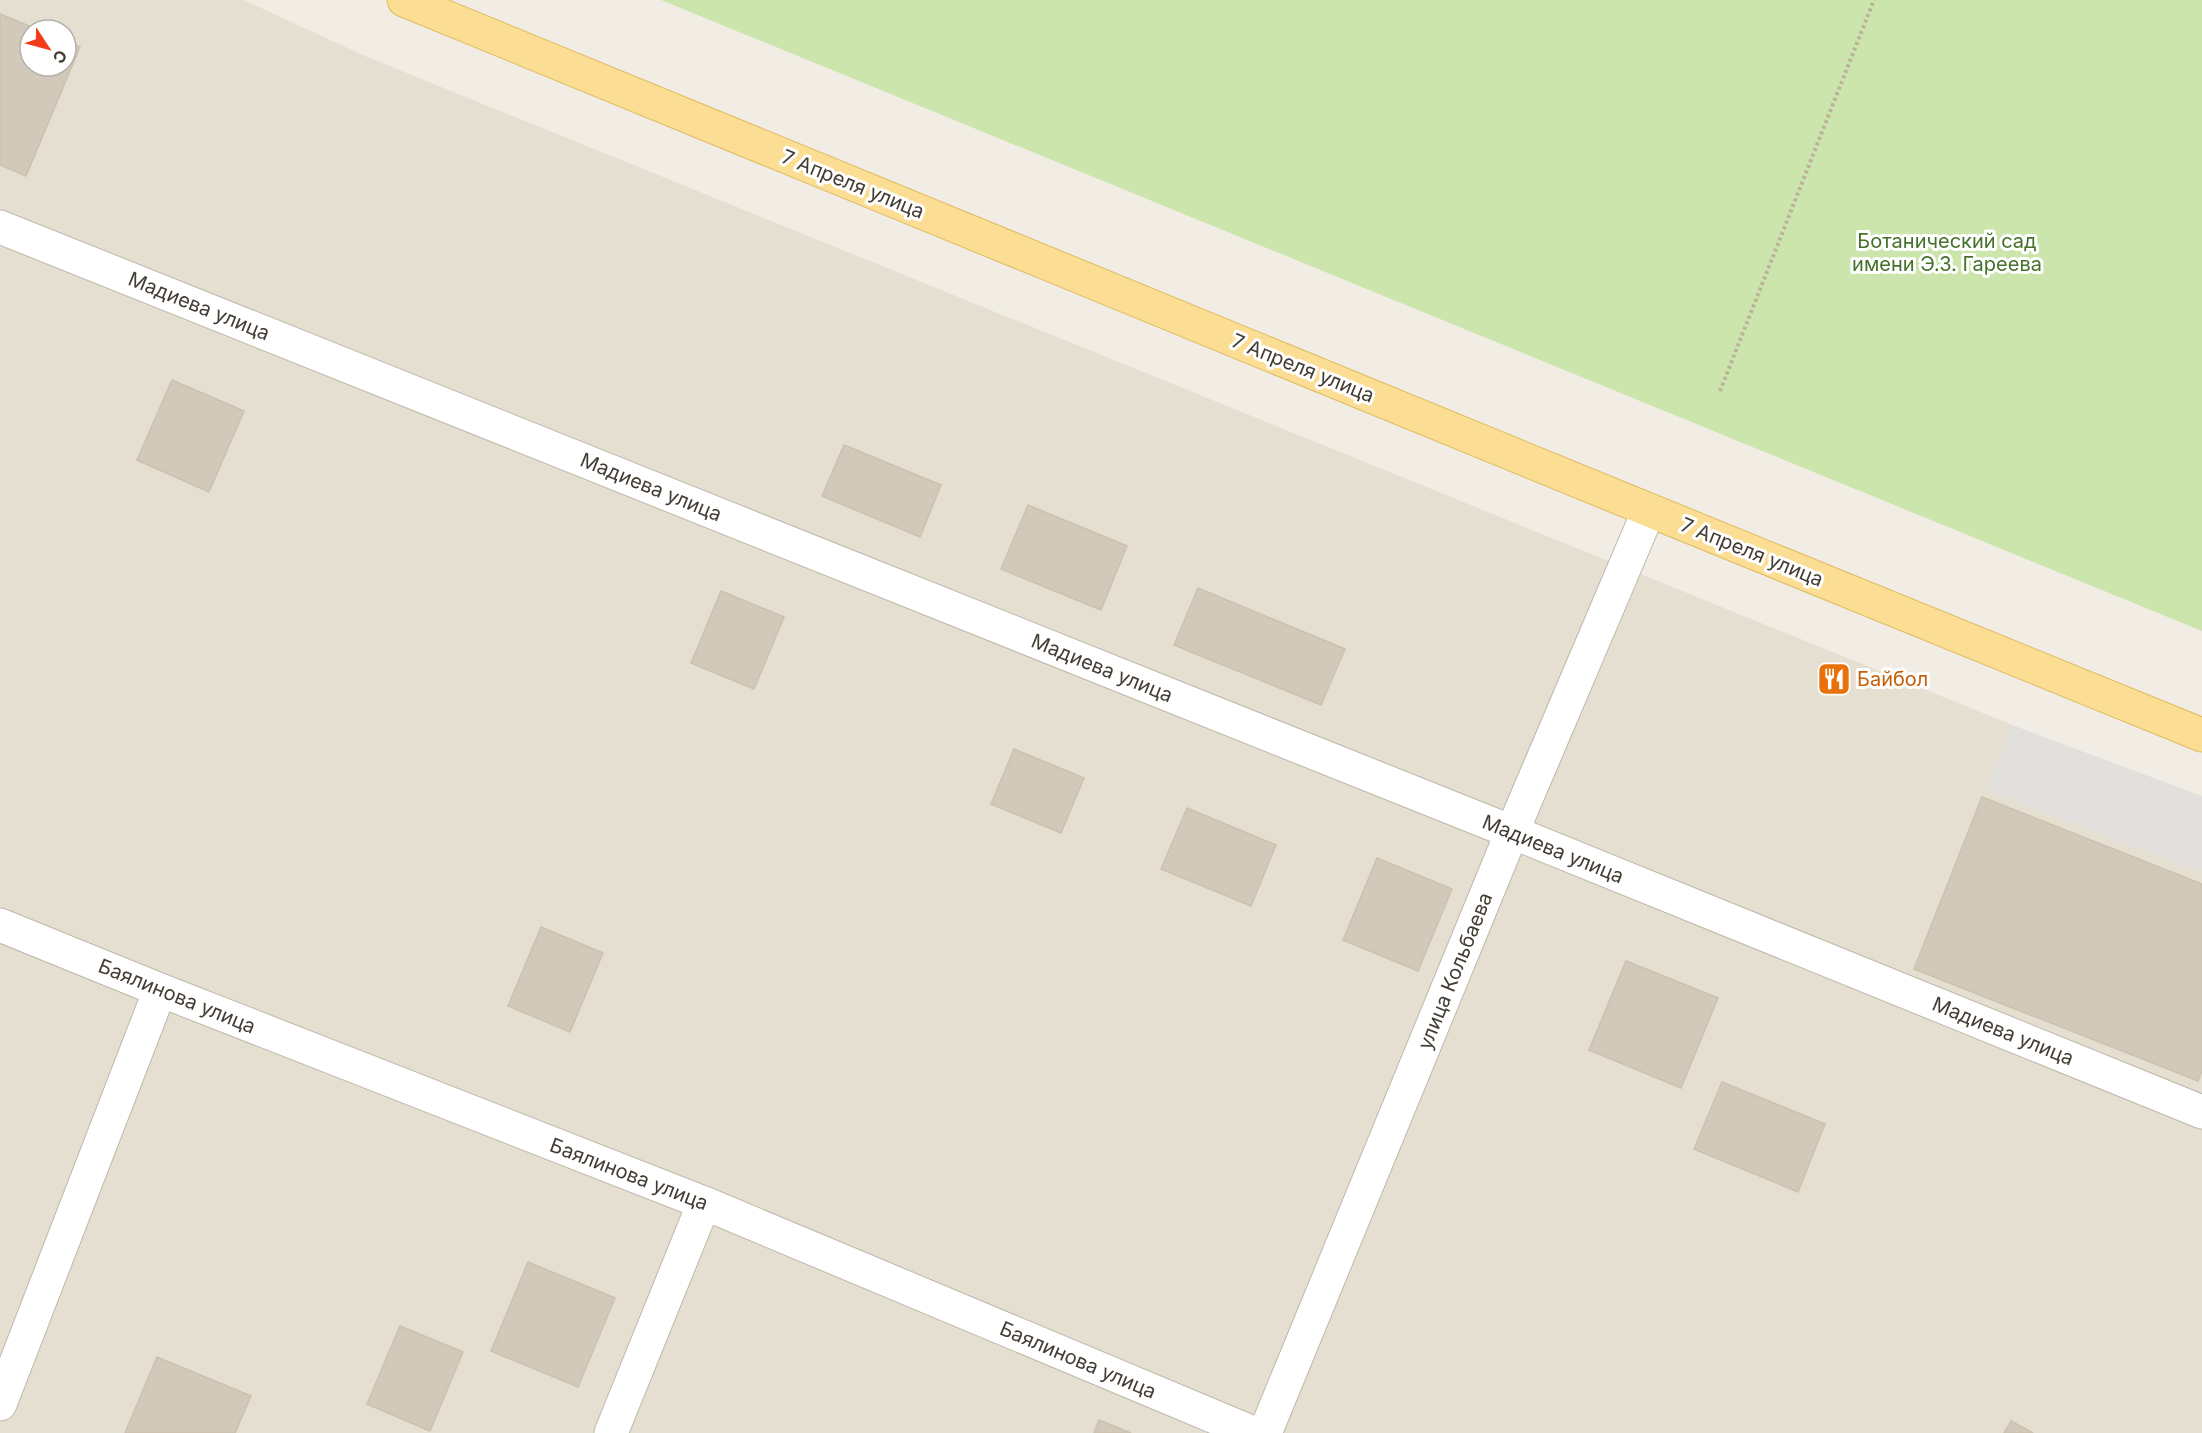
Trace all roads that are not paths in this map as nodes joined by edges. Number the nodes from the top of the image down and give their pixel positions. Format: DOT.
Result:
graph roads {
  1 [pos="404,0"];
  2 [pos="0,227"];
  3 [pos="1649,510"];
  4 [pos="2202,735"];
  5 [pos="1512,832"];
  6 [pos="0,925"];
  7 [pos="160,990"];
  8 [pos="2202,1112"];
  9 [pos="704,1203"];
  10 [pos="0,1404"];
  11 [pos="611,1433"];
  12 [pos="1253,1433"];
  13 [pos="1265,1433"];
  1 -- 3 [label="main road, 7 Апреля улица"];
  2 -- 5 [label="street, Мадиева улица"];
  3 -- 4 [label="main road, 7 Апреля улица"];
  3 -- 5 [label="street, улица Кольбаева"];
  5 -- 8 [label="street, Мадиева улица"];
  5 -- 13 [label="street, улица Кольбаева"];
  6 -- 7 [label="street, Баялинова улица"];
  7 -- 9 [label="street, Баялинова улица"];
  7 -- 10 [label="street"];
  9 -- 11 [label="street"];
  9 -- 12 [label="street, Баялинова улица"];
}
